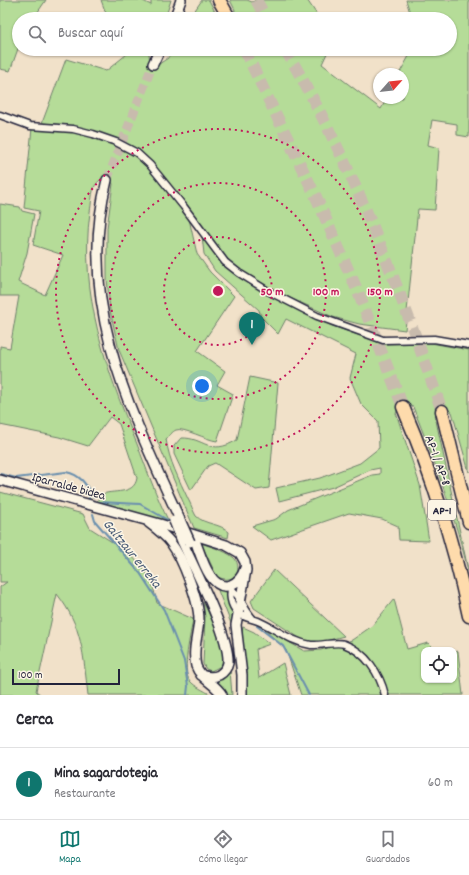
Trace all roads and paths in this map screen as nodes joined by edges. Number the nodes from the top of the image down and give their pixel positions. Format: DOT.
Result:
graph roads {
  1 [pos="181,0"];
  2 [pos="219,0"];
  3 [pos="177,12"];
  4 [pos="226,12"];
  5 [pos="157,56"];
  6 [pos="153,64"];
  7 [pos="0,115"];
  8 [pos="107,180"];
  9 [pos="469,345"];
  10 [pos="403,407"];
  11 [pos="442,411"];
  12 [pos="134,415"];
  13 [pos="0,480"];
  14 [pos="132,516"];
  15 [pos="469,522"];
  16 [pos="172,529"];
  17 [pos="189,540"];
  18 [pos="182,564"];
  19 [pos="246,565"];
  20 [pos="230,586"];
  21 [pos="240,600"];
  22 [pos="237,612"];
  23 [pos="469,616"];
  24 [pos="251,619"];
  25 [pos="236,625"];
  26 [pos="201,675"];
  27 [pos="222,695"];
  28 [pos="237,695"];
  29 [pos="242,695"];
  30 [pos="385,695"];
  1 -- 3 [label="street"];
  2 -- 4 [label="highway"];
  5 -- 6 [label="street"];
  7 -- 9 [label="street"];
  8 -- 12 [label="street"];
  10 -- 23 [label="highway, AP-1 / AP-8 / AP-1"];
  11 -- 15 [label="highway, AP-1 / AP-8 / AP-1"];
  12 -- 16 [label="street"];
  12 -- 16 [label="street"];
  13 -- 14 [label="street, Iparralde bidea"];
  14 -- 16 [label="street, Iparralde bidea"];
  14 -- 16 [label="street"];
  16 -- 17 [label="street, bridge"];
  16 -- 17 [label="street, Iparralde bidea"];
  16 -- 18 [label="street"];
  16 -- 18 [label="street"];
  17 -- 19 [label="street, Iparralde bidea"];
  17 -- 20 [label="street"];
  17 -- 26 [label="street"];
  17 -- 28 [label="street"];
  18 -- 26 [label="street"];
  19 -- 20 [label="street"];
  19 -- 21 [label="street"];
  20 -- 21 [label="street"];
  20 -- 22 [label="street"];
  21 -- 22 [label="street"];
  21 -- 24 [label="street"];
  22 -- 24 [label="street"];
  22 -- 25 [label="street"];
  24 -- 25 [label="street"];
  24 -- 30 [label="street"];
  25 -- 29 [label="street"];
  26 -- 27 [label="street"];
}
